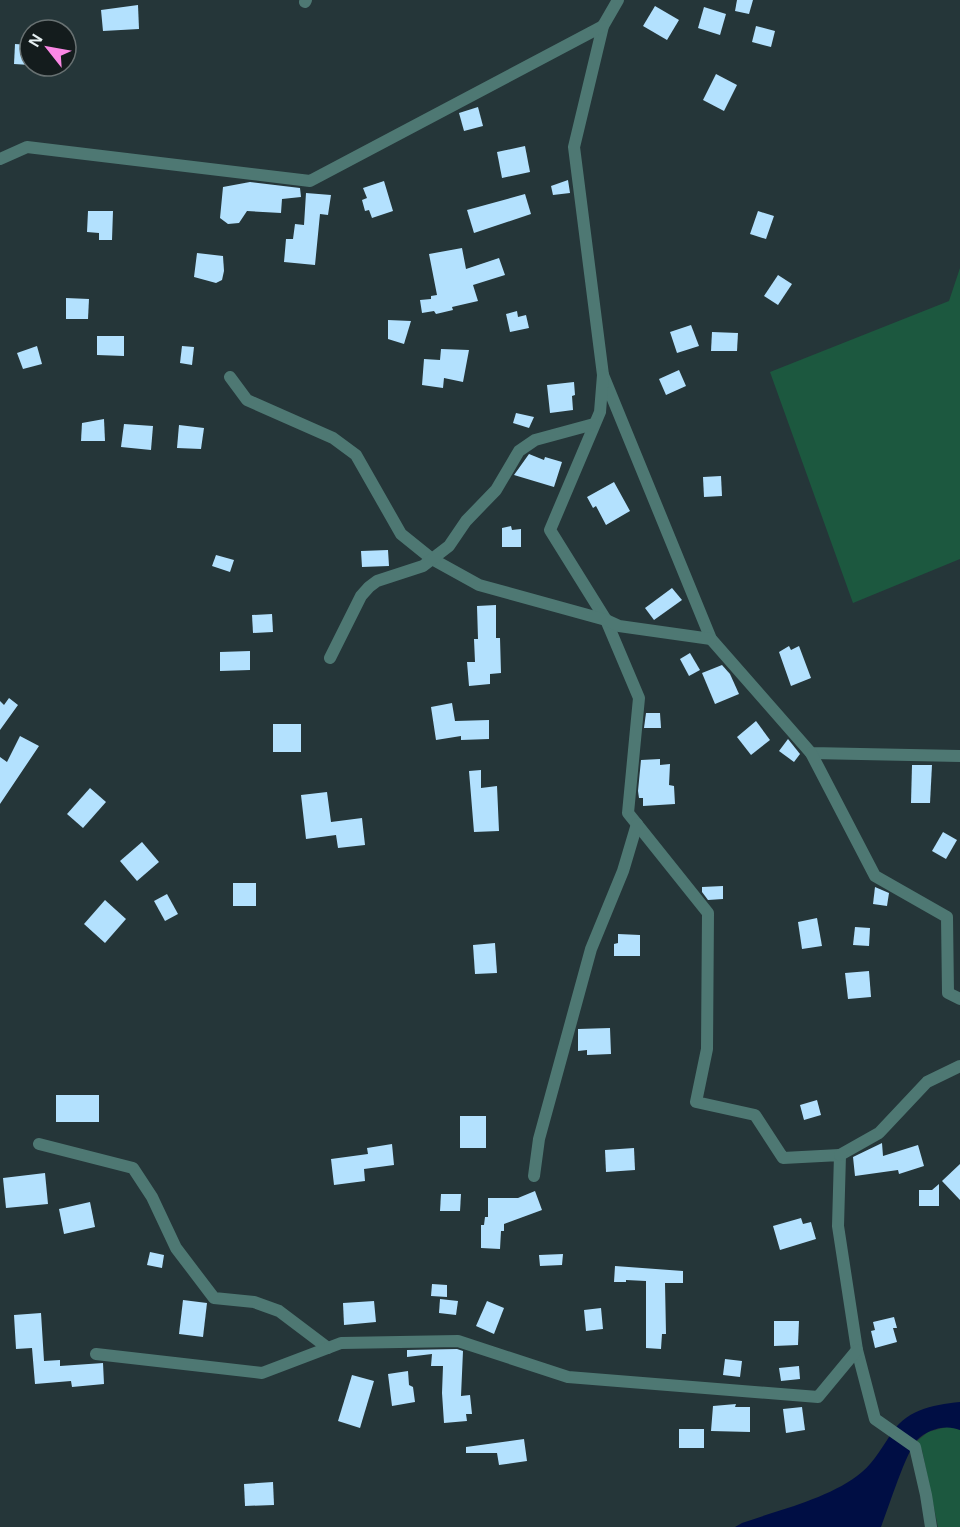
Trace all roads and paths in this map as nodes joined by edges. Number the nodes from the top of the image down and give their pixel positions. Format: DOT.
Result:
graph roads {
  1 [pos="618,0"];
  2 [pos="603,26"];
  3 [pos="0,159"];
  4 [pos="603,375"];
  5 [pos="230,377"];
  6 [pos="594,424"];
  7 [pos="432,559"];
  8 [pos="606,620"];
  9 [pos="711,639"];
  10 [pos="330,658"];
  11 [pos="811,753"];
  12 [pos="960,756"];
  13 [pos="637,824"];
  14 [pos="960,999"];
  15 [pos="960,1066"];
  16 [pos="39,1144"];
  17 [pos="840,1155"];
  18 [pos="534,1176"];
  19 [pos="328,1348"];
  20 [pos="857,1350"];
  21 [pos="96,1354"];
  22 [pos="931,1527"];
  1 -- 2 [label="street"];
  2 -- 3 [label="street"];
  2 -- 4 [label="street"];
  4 -- 6 [label="street"];
  4 -- 9 [label="street"];
  5 -- 7 [label="street"];
  6 -- 7 [label="street"];
  6 -- 8 [label="street"];
  7 -- 8 [label="street"];
  7 -- 10 [label="street"];
  8 -- 9 [label="street"];
  8 -- 13 [label="street"];
  9 -- 11 [label="street"];
  11 -- 12 [label="street"];
  11 -- 14 [label="street"];
  13 -- 17 [label="street"];
  13 -- 18 [label="street"];
  15 -- 17 [label="street"];
  16 -- 19 [label="street"];
  17 -- 20 [label="street"];
  19 -- 20 [label="street"];
  19 -- 21 [label="street"];
  20 -- 22 [label="street"];
}
